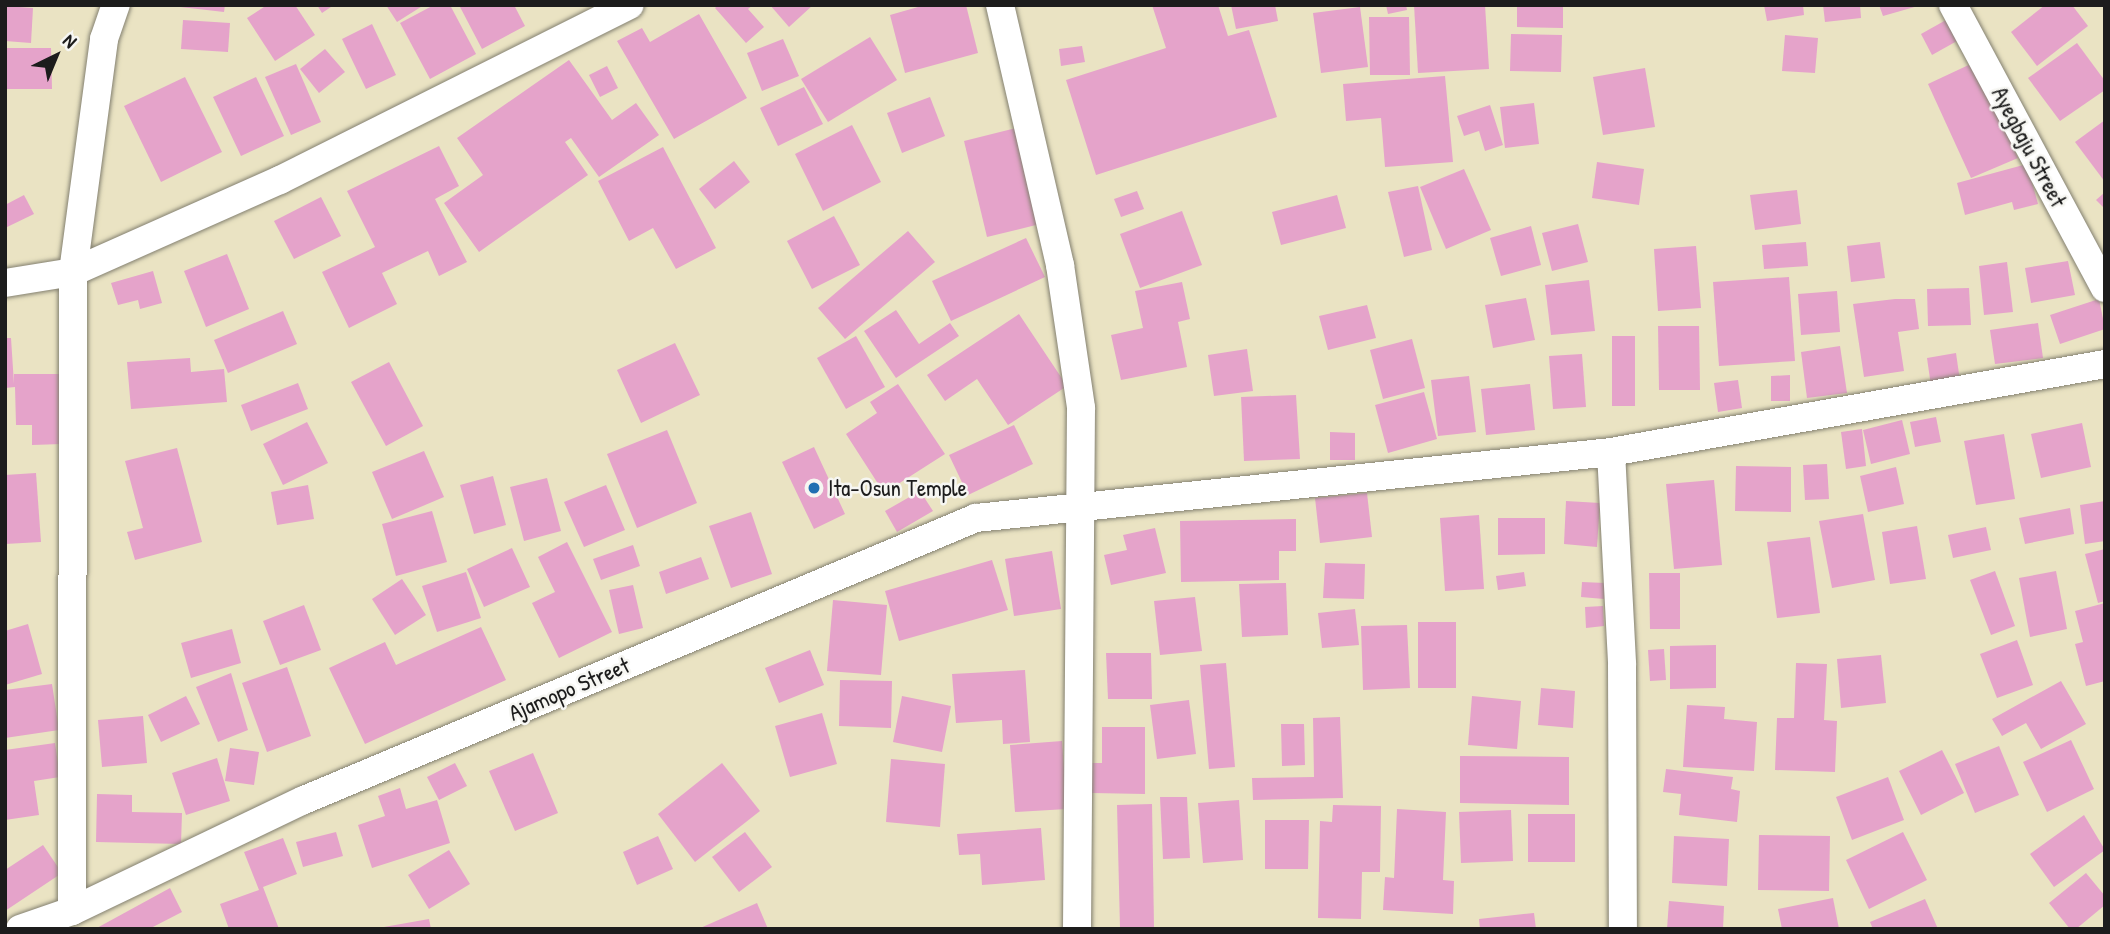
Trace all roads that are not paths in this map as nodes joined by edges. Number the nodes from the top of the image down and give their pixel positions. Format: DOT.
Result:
graph roads {
  1 [pos="116,5"];
  2 [pos="630,5"];
  3 [pos="1000,5"];
  4 [pos="1953,5"];
  5 [pos="73,272"];
  6 [pos="5,283"];
  7 [pos="2104,287"];
  8 [pos="2105,364"];
  9 [pos="1611,452"];
  10 [pos="1079,507"];
  11 [pos="72,911"];
  12 [pos="20,929"];
  13 [pos="1077,929"];
  14 [pos="1623,929"];
  1 -- 5 [label="street"];
  2 -- 5 [label="street"];
  3 -- 10 [label="street"];
  4 -- 7 [label="street, Ayegbaju Street"];
  5 -- 6 [label="street"];
  5 -- 11 [label="street"];
  8 -- 9 [label="street, Ajamopo Street"];
  9 -- 10 [label="street, Ajamopo Street"];
  9 -- 14 [label="street"];
  10 -- 11 [label="street, Ajamopo Street"];
  10 -- 13 [label="street"];
  11 -- 12 [label="street, Ajamopo Street"];
}
